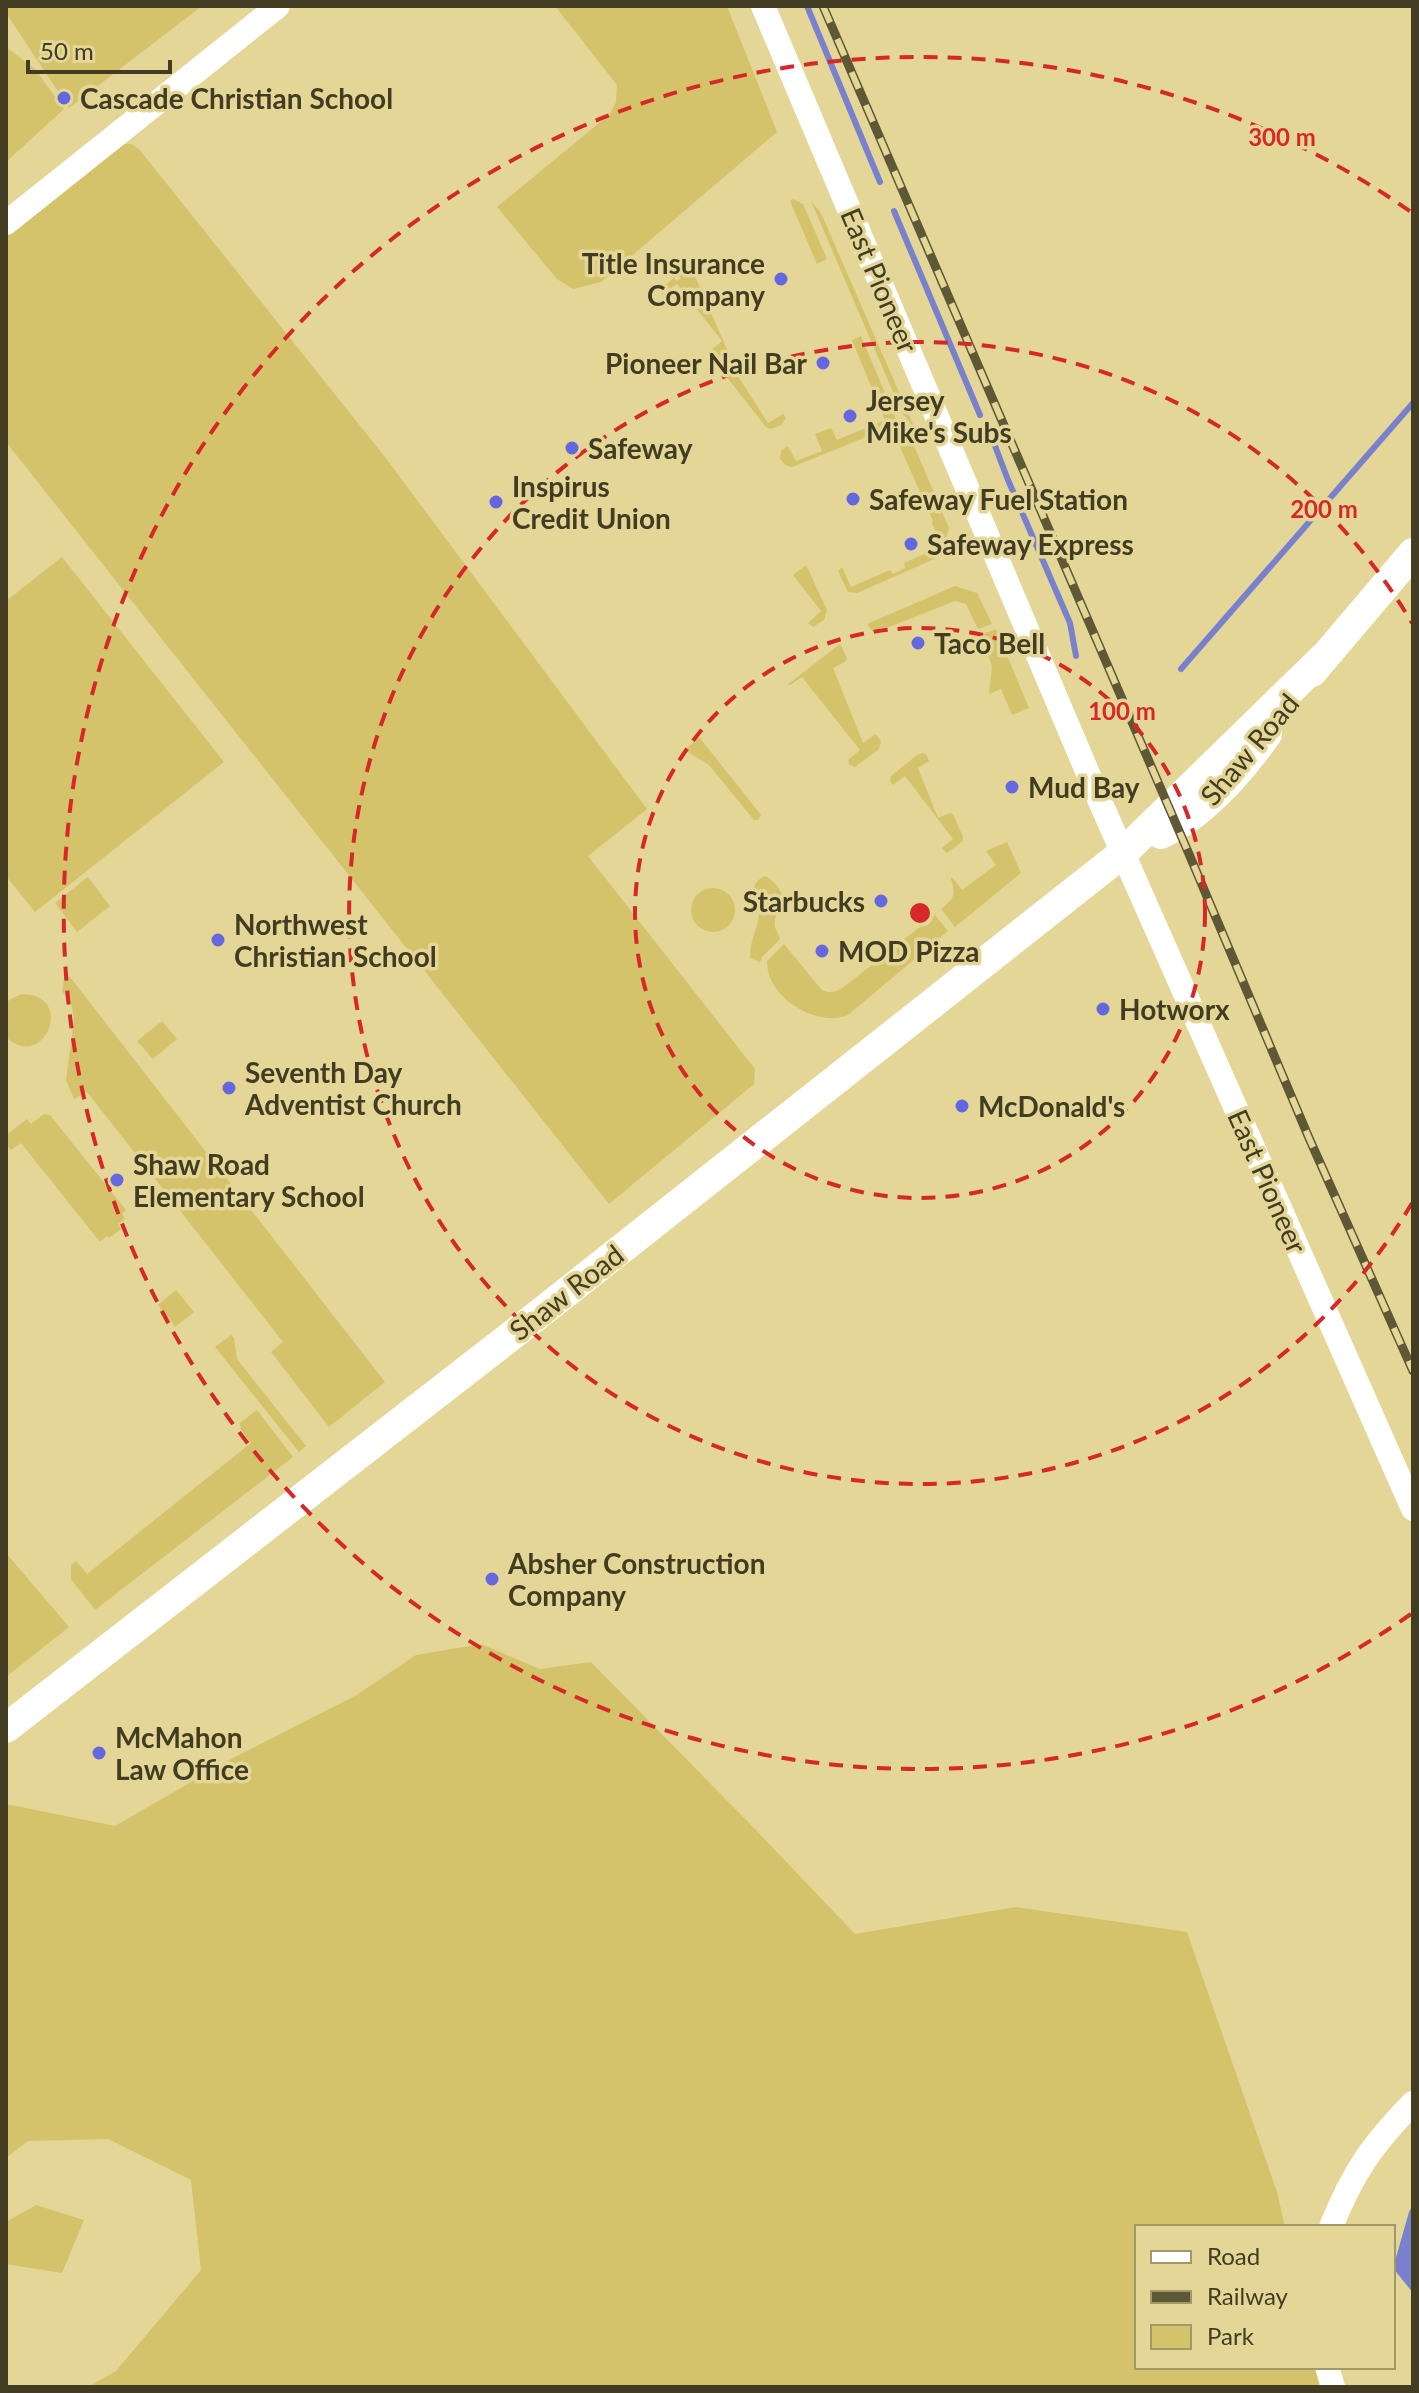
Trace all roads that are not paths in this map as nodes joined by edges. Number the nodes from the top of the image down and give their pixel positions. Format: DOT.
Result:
graph roads {
  1 [pos="278,6"];
  2 [pos="763,6"];
  3 [pos="6,223"];
  4 [pos="1413,553"];
  5 [pos="1123,853"];
  6 [pos="1413,1509"];
  7 [pos="6,1728"];
  8 [pos="1413,2103"];
  9 [pos="1332,2225"];
  1 -- 3 [label="street"];
  2 -- 5 [label="street, East Pioneer"];
  4 -- 5 [label="main road, Shaw Road"];
  5 -- 6 [label="street, East Pioneer"];
  5 -- 7 [label="main road, Shaw Road"];
  8 -- 9 [label="street"];
}
